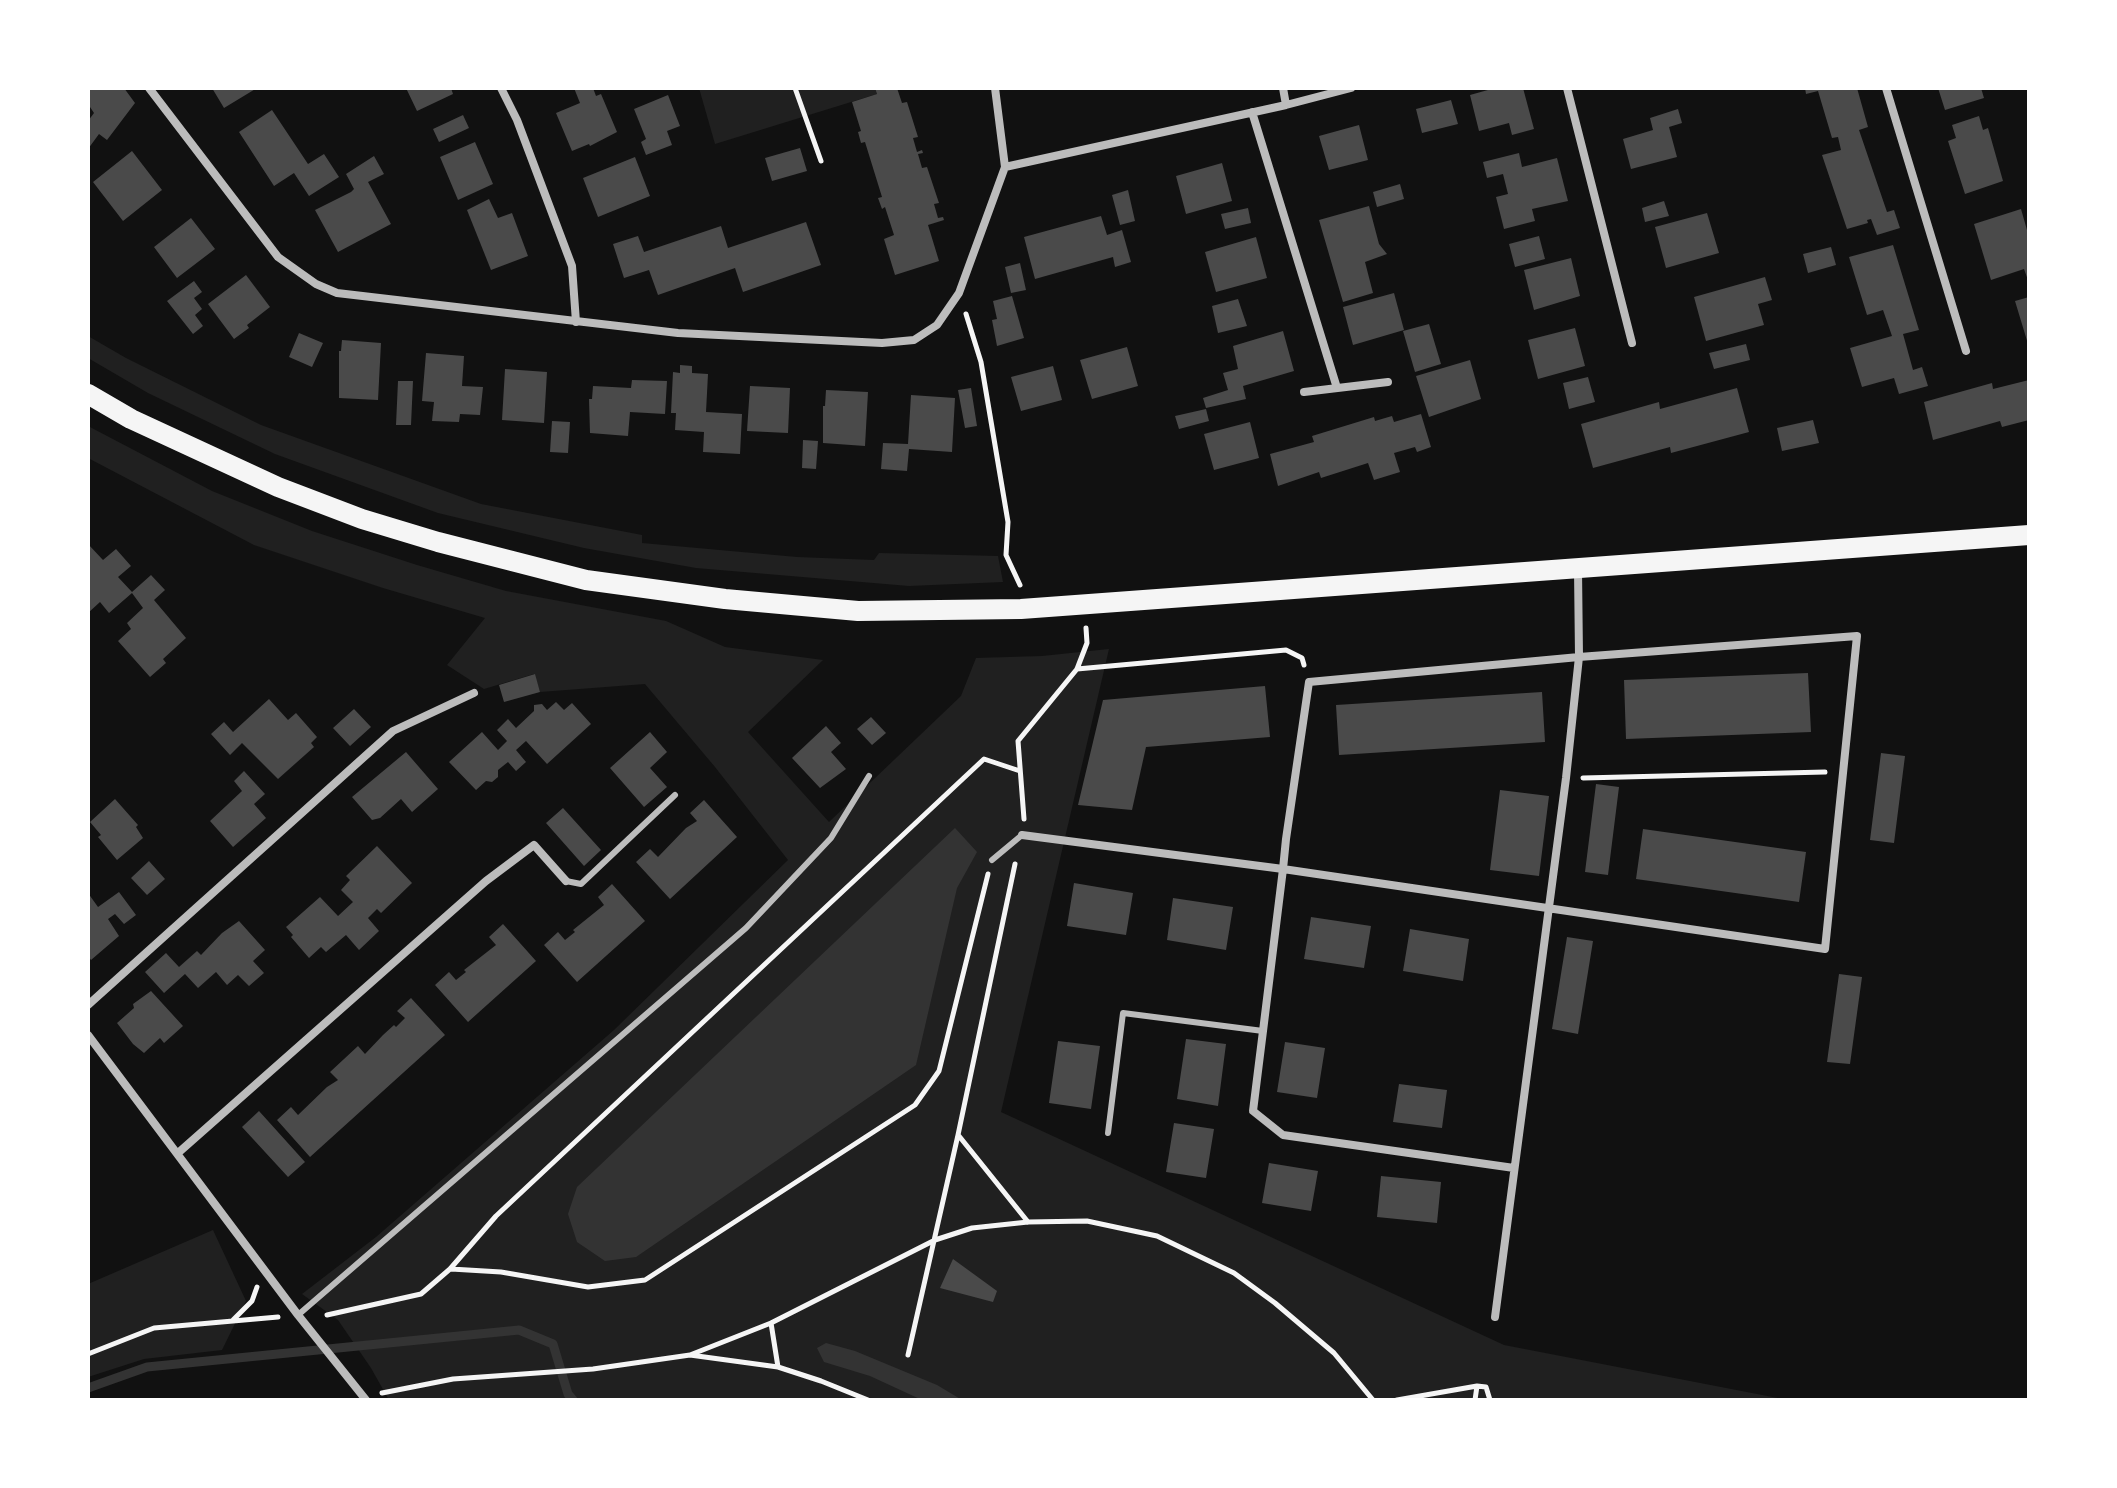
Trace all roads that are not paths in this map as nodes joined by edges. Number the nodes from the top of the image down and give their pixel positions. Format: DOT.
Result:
graph roads {
  1 [pos="149,88"];
  2 [pos="501,88"];
  3 [pos="995,88"];
  4 [pos="1283,88"];
  5 [pos="1351,88"];
  6 [pos="1567,88"];
  7 [pos="1886,88"];
  8 [pos="1286,105"];
  9 [pos="1252,112"];
  10 [pos="1005,167"];
  11 [pos="576,322"];
  12 [pos="1632,343"];
  13 [pos="1966,351"];
  14 [pos="1388,382"];
  15 [pos="1337,388"];
  16 [pos="1304,392"];
  17 [pos="88,394"];
  18 [pos="2029,535"];
  19 [pos="1578,569"];
  20 [pos="1579,657"];
  21 [pos="474,693"];
  22 [pos="869,776"];
  23 [pos="675,795"];
  24 [pos="1022,835"];
  25 [pos="992,860"];
  26 [pos="1283,869"];
  27 [pos="566,881"];
  28 [pos="1548,909"];
  29 [pos="88,1005"];
  30 [pos="1263,1031"];
  31 [pos="88,1035"];
  32 [pos="1108,1133"];
  33 [pos="178,1153"];
  34 [pos="1514,1168"];
  35 [pos="1495,1317"];
  36 [pos="302,1320"];
  37 [pos="364,1398"];
  1 -- 11 [label="street"];
  2 -- 11 [label="street"];
  3 -- 10 [label="street"];
  4 -- 8 [label="street"];
  5 -- 8 [label="street"];
  6 -- 12 [label="street"];
  7 -- 13 [label="street"];
  8 -- 9 [label="street"];
  9 -- 10 [label="street"];
  9 -- 15 [label="street"];
  10 -- 11 [label="street"];
  14 -- 15 [label="street"];
  15 -- 16 [label="street"];
  17 -- 19 [label="main road"];
  18 -- 19 [label="main road"];
  19 -- 20 [label="street"];
  20 -- 26 [label="street"];
  20 -- 28 [label="street"];
  20 -- 28 [label="street"];
  21 -- 29 [label="street"];
  22 -- 36 [label="lane"];
  23 -- 27 [label="lane"];
  24 -- 25 [label="lane"];
  24 -- 26 [label="street"];
  26 -- 28 [label="street"];
  26 -- 30 [label="street"];
  27 -- 33 [label="street"];
  28 -- 34 [label="street"];
  30 -- 32 [label="lane"];
  30 -- 34 [label="street"];
  31 -- 33 [label="street"];
  33 -- 36 [label="street"];
  34 -- 35 [label="street"];
  36 -- 37 [label="street"];
}
